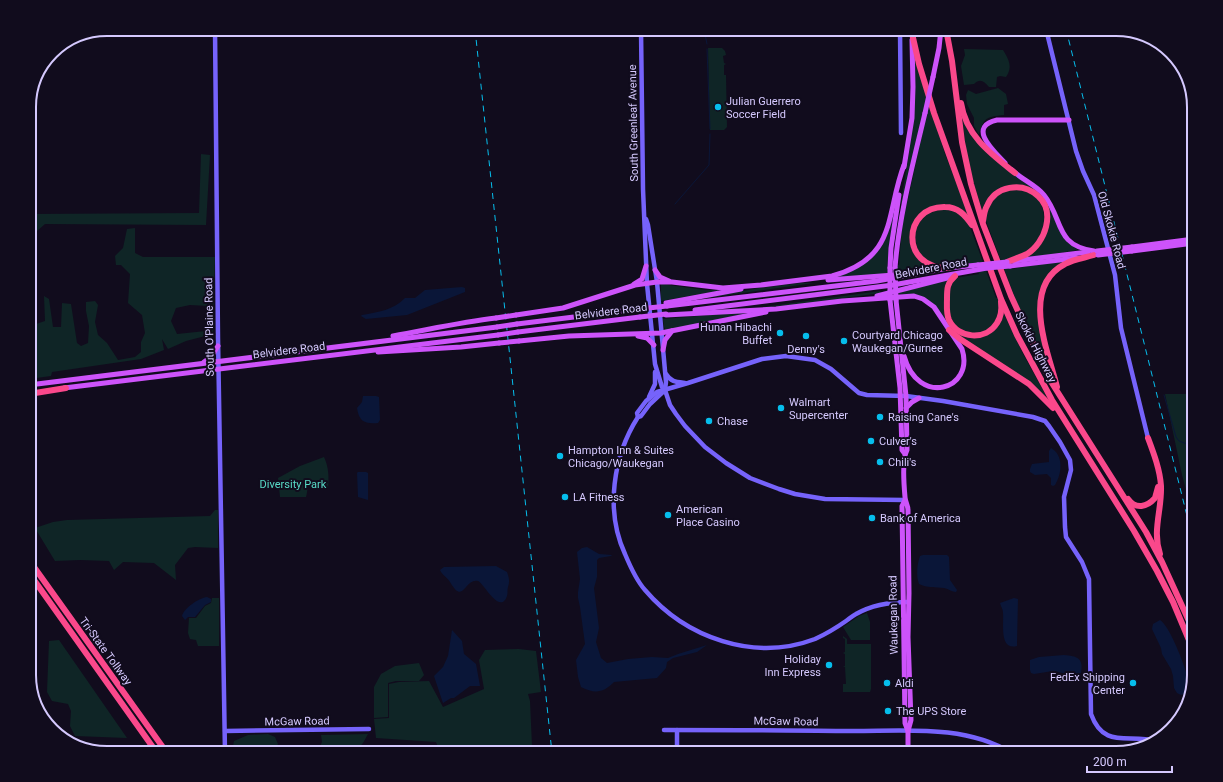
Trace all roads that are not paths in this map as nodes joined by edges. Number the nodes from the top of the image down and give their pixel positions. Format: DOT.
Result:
graph roads {
  1 [pos="215,36"];
  2 [pos="641,36"];
  3 [pos="900,36"];
  4 [pos="911,36"];
  5 [pos="913,36"];
  6 [pos="941,36"];
  7 [pos="948,36"];
  8 [pos="1048,36"];
  9 [pos="949,41"];
  10 [pos="1069,120"];
  11 [pos="901,133"];
  12 [pos="904,165"];
  13 [pos="1015,172"];
  14 [pos="645,216"];
  15 [pos="983,224"];
  16 [pos="979,237"];
  17 [pos="1187,240"];
  18 [pos="1187,244"];
  19 [pos="1132,249"];
  20 [pos="1096,253"];
  21 [pos="1008,264"];
  22 [pos="646,266"];
  23 [pos="893,268"];
  24 [pos="948,268"];
  25 [pos="979,268"];
  26 [pos="655,270"];
  27 [pos="915,274"];
  28 [pos="955,276"];
  29 [pos="795,281"];
  30 [pos="657,282"];
  31 [pos="672,282"];
  32 [pos="647,284"];
  33 [pos="761,285"];
  34 [pos="630,287"];
  35 [pos="1002,299"];
  36 [pos="893,300"];
  37 [pos="842,301"];
  38 [pos="667,305"];
  39 [pos="776,309"];
  40 [pos="666,314"];
  41 [pos="949,330"];
  42 [pos="672,331"];
  43 [pos="661,333"];
  44 [pos="631,334"];
  45 [pos="652,334"];
  46 [pos="900,340"];
  47 [pos="654,345"];
  48 [pos="218,346"];
  49 [pos="336,346"];
  50 [pos="663,350"];
  51 [pos="327,355"];
  52 [pos="218,361"];
  53 [pos="203,363"];
  54 [pos="655,364"];
  55 [pos="218,369"];
  56 [pos="665,372"];
  57 [pos="36,383"];
  58 [pos="688,383"];
  59 [pos="66,388"];
  60 [pos="665,390"];
  61 [pos="36,393"];
  62 [pos="1058,393"];
  63 [pos="903,396"];
  64 [pos="919,398"];
  65 [pos="646,401"];
  66 [pos="906,408"];
  67 [pos="638,417"];
  68 [pos="1073,434"];
  69 [pos="1148,438"];
  70 [pos="904,454"];
  71 [pos="1109,474"];
  72 [pos="905,500"];
  73 [pos="36,570"];
  74 [pos="1169,579"];
  75 [pos="36,584"];
  76 [pos="906,602"];
  77 [pos="1187,617"];
  78 [pos="1187,635"];
  79 [pos="369,729"];
  80 [pos="664,730"];
  81 [pos="677,730"];
  82 [pos="225,731"];
  83 [pos="908,731"];
  84 [pos="1147,739"];
  85 [pos="152,746"];
  86 [pos="162,746"];
  87 [pos="225,746"];
  88 [pos="677,746"];
  89 [pos="908,746"];
  90 [pos="999,746"];
  1 -- 48 [label="street, South O'Plaine Road"];
  2 -- 14 [label="street, South Greenleaf Avenue"];
  3 -- 11 [label="street"];
  4 -- 12 [label="main road"];
  5 -- 16 [label="highway, Skokie Highway"];
  6 -- 23 [label="main road, bridge"];
  7 -- 9 [label="highway, Skokie Highway"];
  8 -- 10 [label="street, Old Skokie Road"];
  9 -- 13 [label="highway"];
  9 -- 15 [label="highway, Skokie Highway"];
  10 -- 13 [label="main road"];
  10 -- 69 [label="street, Old Skokie Road"];
  12 -- 23 [label="main road"];
  12 -- 29 [label="main road"];
  13 -- 20 [label="main road"];
  14 -- 22 [label="street, South Greenleaf Avenue"];
  14 -- 26 [label="street, South Greenleaf Avenue"];
  15 -- 21 [label="highway"];
  15 -- 62 [label="highway, Skokie Highway"];
  16 -- 24 [label="highway"];
  16 -- 35 [label="highway, Skokie Highway"];
  17 -- 19 [label="main road, Belvidere Road"];
  18 -- 19 [label="main road, Belvidere Road"];
  19 -- 20 [label="main road, Belvidere Road, bridge"];
  20 -- 21 [label="main road, Belvidere Road"];
  20 -- 62 [label="highway"];
  21 -- 25 [label="main road, Belvidere Road, bridge"];
  21 -- 25 [label="main road, Belvidere Road, bridge"];
  22 -- 32 [label="street, South Greenleaf Avenue"];
  22 -- 34 [label="main road"];
  23 -- 36 [label="main road, bridge"];
  24 -- 25 [label="main road, Belvidere Road"];
  24 -- 27 [label="main road, Belvidere Road"];
  25 -- 28 [label="main road"];
  25 -- 40 [label="main road, Belvidere Road"];
  26 -- 30 [label="street, South Greenleaf Avenue"];
  26 -- 31 [label="main road"];
  27 -- 29 [label="main road"];
  27 -- 38 [label="main road, Belvidere Road"];
  28 -- 35 [label="highway"];
  28 -- 37 [label="main road"];
  29 -- 33 [label="main road"];
  30 -- 31 [label="main road"];
  30 -- 32 [label="main road"];
  30 -- 43 [label="street, South Greenleaf Avenue"];
  31 -- 33 [label="main road"];
  32 -- 34 [label="main road"];
  32 -- 45 [label="street, South Greenleaf Avenue"];
  33 -- 38 [label="main road"];
  34 -- 49 [label="main road, bridge"];
  35 -- 68 [label="highway, Skokie Highway"];
  36 -- 46 [label="main road"];
  36 -- 63 [label="main road"];
  37 -- 39 [label="main road"];
  37 -- 41 [label="main road"];
  38 -- 49 [label="main road, Belvidere Road, bridge"];
  39 -- 40 [label="main road"];
  39 -- 42 [label="main road"];
  40 -- 51 [label="main road, Belvidere Road, bridge"];
  41 -- 46 [label="main road"];
  41 -- 68 [label="highway"];
  42 -- 43 [label="main road"];
  42 -- 50 [label="main road"];
  43 -- 45 [label="main road"];
  43 -- 50 [label="street, South Greenleaf Avenue"];
  44 -- 45 [label="main road"];
  44 -- 47 [label="main road"];
  44 -- 51 [label="main road, bridge"];
  45 -- 47 [label="street, South Greenleaf Avenue"];
  46 -- 63 [label="main road"];
  47 -- 54 [label="street, South Greenleaf Avenue"];
  48 -- 52 [label="street, South O'Plaine Road"];
  48 -- 53 [label="main road"];
  49 -- 52 [label="main road, Belvidere Road"];
  50 -- 56 [label="street, South Greenleaf Avenue"];
  51 -- 55 [label="main road, Belvidere Road"];
  52 -- 53 [label="main road, Belvidere Road"];
  52 -- 55 [label="street, South O'Plaine Road"];
  53 -- 57 [label="main road, Belvidere Road"];
  54 -- 60 [label="street"];
  54 -- 65 [label="street"];
  55 -- 59 [label="main road, Belvidere Road"];
  55 -- 82 [label="street, South O'Plaine Road"];
  56 -- 58 [label="street"];
  56 -- 60 [label="street, South Greenleaf Avenue"];
  58 -- 60 [label="street"];
  58 -- 63 [label="street"];
  59 -- 61 [label="highway"];
  60 -- 65 [label="street"];
  60 -- 67 [label="street"];
  60 -- 72 [label="street"];
  62 -- 71 [label="highway, Skokie Highway"];
  63 -- 64 [label="street"];
  63 -- 66 [label="main road, Waukegan Road"];
  63 -- 70 [label="main road, Waukegan Road"];
  64 -- 66 [label="main road"];
  64 -- 84 [label="street"];
  65 -- 67 [label="street"];
  66 -- 70 [label="main road, Waukegan Road"];
  67 -- 76 [label="street"];
  68 -- 78 [label="highway, Skokie Highway"];
  69 -- 71 [label="highway"];
  69 -- 74 [label="highway"];
  70 -- 72 [label="main road, Waukegan Road"];
  71 -- 74 [label="highway, Skokie Highway"];
  72 -- 76 [label="main road, Waukegan Road"];
  73 -- 86 [label="highway, Tri-State Tollway"];
  74 -- 77 [label="highway, Skokie Highway"];
  75 -- 85 [label="highway, Tri-State Tollway"];
  76 -- 83 [label="main road, Waukegan Road"];
  79 -- 82 [label="street, McGaw Road"];
  80 -- 81 [label="street, McGaw Road"];
  81 -- 83 [label="street, McGaw Road"];
  81 -- 88 [label="street"];
  82 -- 87 [label="street, South O'Plaine Road"];
  83 -- 89 [label="main road, Waukegan Road"];
  83 -- 90 [label="street, McGaw Road"];
}
